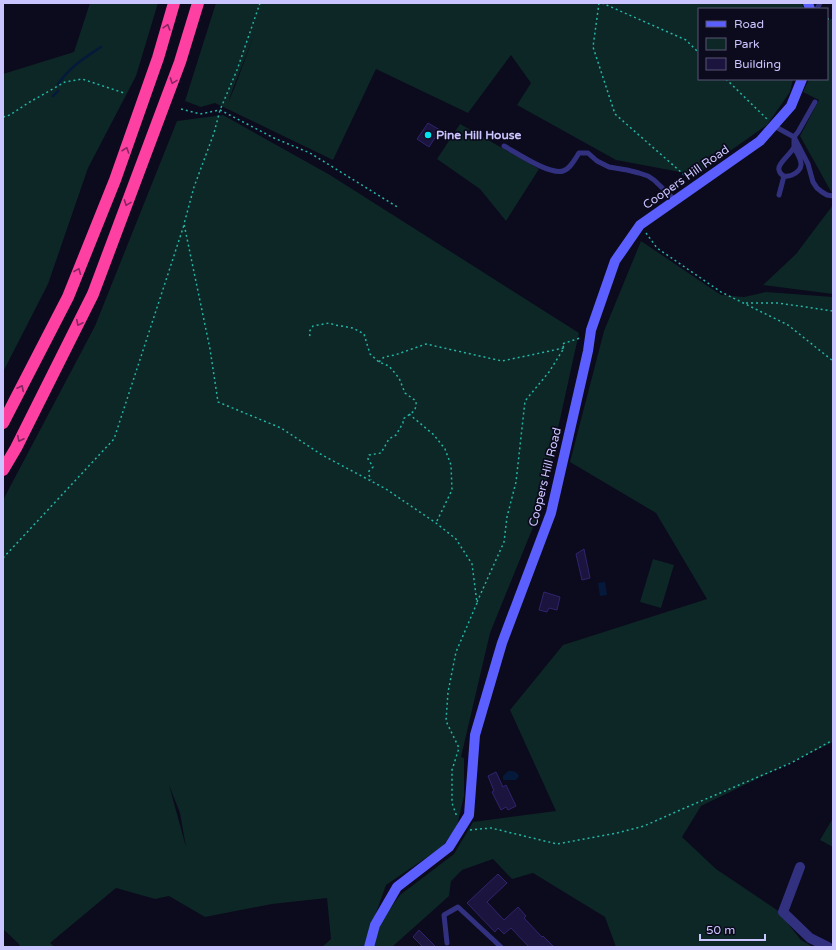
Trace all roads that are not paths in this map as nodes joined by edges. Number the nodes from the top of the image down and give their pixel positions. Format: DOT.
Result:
graph roads {
  1 [pos="174,3"];
  2 [pos="198,3"];
  3 [pos="802,80"];
  4 [pos="815,102"];
  5 [pos="774,126"];
  6 [pos="794,137"];
  7 [pos="504,146"];
  8 [pos="794,146"];
  9 [pos="784,176"];
  10 [pos="779,195"];
  11 [pos="833,196"];
  12 [pos="675,200"];
  13 [pos="3,423"];
  14 [pos="3,470"];
  15 [pos="800,867"];
  16 [pos="447,942"];
  17 [pos="369,947"];
  18 [pos="500,947"];
  19 [pos="828,947"];
  13 -- 1 [label="highway, one-way"];
  2 -- 14 [label="highway, one-way"];
  3 -- 5 [label="street, Coopers Hill Road"];
  4 -- 6 [label="lane"];
  5 -- 6 [label="lane"];
  5 -- 12 [label="street, Coopers Hill Road"];
  6 -- 8 [label="lane"];
  6 -- 11 [label="lane"];
  7 -- 12 [label="lane"];
  8 -- 9 [label="lane"];
  8 -- 9 [label="lane"];
  9 -- 10 [label="lane"];
  12 -- 17 [label="street, Coopers Hill Road"];
  15 -- 19 [label="street"];
  16 -- 18 [label="lane"];
}
